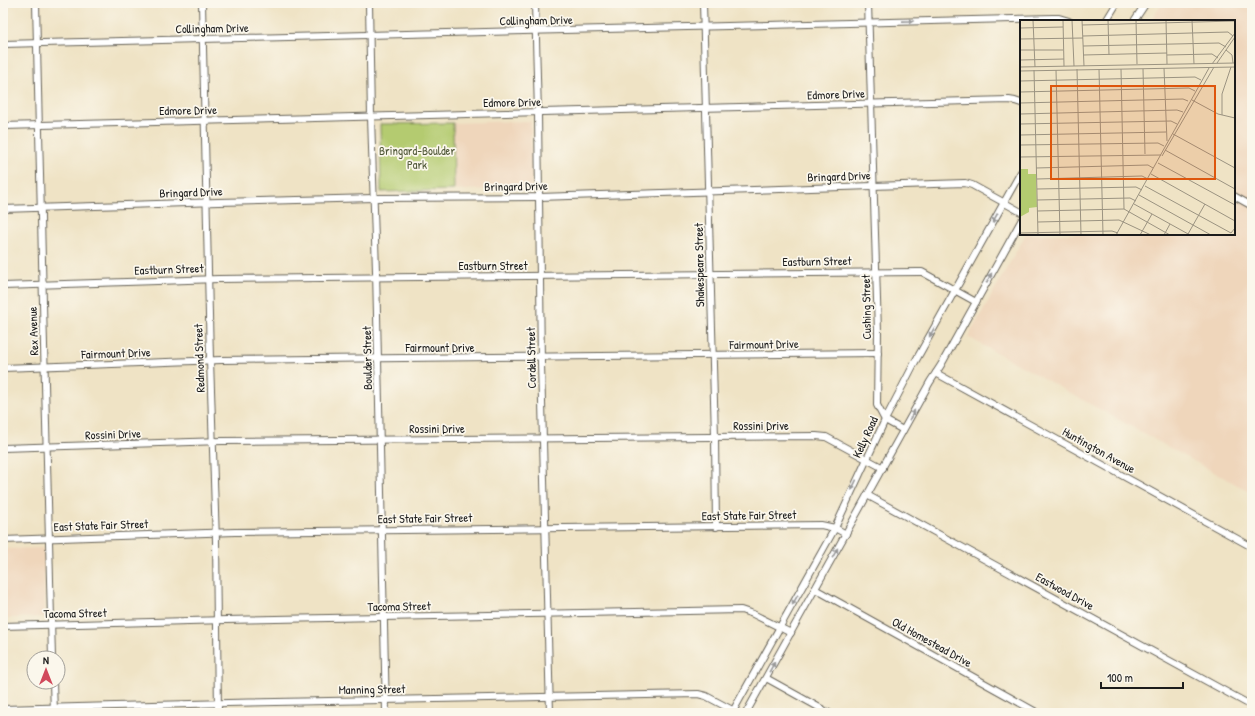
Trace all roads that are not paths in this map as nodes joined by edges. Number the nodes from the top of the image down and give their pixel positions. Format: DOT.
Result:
graph roads {
  1 [pos="36,3"];
  2 [pos="202,3"];
  3 [pos="369,3"];
  4 [pos="535,3"];
  5 [pos="702,3"];
  6 [pos="868,3"];
  7 [pos="1117,3"];
  8 [pos="1146,3"];
  9 [pos="1066,20"];
  10 [pos="1107,20"];
  11 [pos="1135,20"];
  12 [pos="869,22"];
  13 [pos="703,27"];
  14 [pos="536,31"];
  15 [pos="369,34"];
  16 [pos="203,39"];
  17 [pos="37,43"];
  18 [pos="3,44"];
  19 [pos="1020,103"];
  20 [pos="871,104"];
  21 [pos="706,108"];
  22 [pos="538,113"];
  23 [pos="370,116"];
  24 [pos="204,121"];
  25 [pos="39,125"];
  26 [pos="3,126"];
  27 [pos="1020,174"];
  28 [pos="874,186"];
  29 [pos="708,191"];
  30 [pos="539,197"];
  31 [pos="1235,197"];
  32 [pos="374,198"];
  33 [pos="206,202"];
  34 [pos="1004,202"];
  35 [pos="1252,206"];
  36 [pos="40,207"];
  37 [pos="3,209"];
  38 [pos="1020,211"];
  39 [pos="1020,223"];
  40 [pos="876,272"];
  41 [pos="710,274"];
  42 [pos="540,276"];
  43 [pos="376,277"];
  44 [pos="208,279"];
  45 [pos="42,285"];
  46 [pos="3,286"];
  47 [pos="955,290"];
  48 [pos="976,302"];
  49 [pos="878,353"];
  50 [pos="712,355"];
  51 [pos="541,357"];
  52 [pos="378,358"];
  53 [pos="210,360"];
  54 [pos="45,366"];
  55 [pos="3,368"];
  56 [pos="936,373"];
  57 [pos="885,420"];
  58 [pos="903,430"];
  59 [pos="714,437"];
  60 [pos="543,438"];
  61 [pos="380,439"];
  62 [pos="213,441"];
  63 [pos="47,447"];
  64 [pos="3,448"];
  65 [pos="867,458"];
  66 [pos="883,468"];
  67 [pos="867,495"];
  68 [pos="716,527"];
  69 [pos="546,528"];
  70 [pos="835,528"];
  71 [pos="382,529"];
  72 [pos="215,533"];
  73 [pos="846,534"];
  74 [pos="50,538"];
  75 [pos="3,540"];
  76 [pos="1252,547"];
  77 [pos="815,589"];
  78 [pos="548,614"];
  79 [pos="384,617"];
  80 [pos="216,620"];
  81 [pos="52,624"];
  82 [pos="3,626"];
  83 [pos="780,627"];
  84 [pos="791,633"];
  85 [pos="52,650"];
  86 [pos="766,678"];
  87 [pos="53,690"];
  88 [pos="550,696"];
  89 [pos="386,700"];
  90 [pos="218,703"];
  91 [pos="1252,706"];
  92 [pos="3,709"];
  93 [pos="53,710"];
  94 [pos="734,712"];
  95 [pos="218,713"];
  96 [pos="386,713"];
  97 [pos="550,713"];
  98 [pos="746,713"];
  99 [pos="829,713"];
  100 [pos="1038,713"];
  1 -- 17 [label="street, Rex Avenue"];
  2 -- 16 [label="street, Redmond Street"];
  3 -- 15 [label="street, Boulder Street"];
  4 -- 14 [label="street, Cordell Street"];
  5 -- 13 [label="street, Shakespeare Street"];
  6 -- 12 [label="street, Cushing Street"];
  7 -- 10 [label="street"];
  8 -- 11 [label="street"];
  12 -- 9 [label="street, Collingham Drive, one-way"];
  12 -- 13 [label="street, Collingham Drive"];
  12 -- 20 [label="street, Cushing Street"];
  13 -- 14 [label="street, Collingham Drive"];
  13 -- 21 [label="street, Shakespeare Street"];
  14 -- 15 [label="street, Collingham Drive"];
  14 -- 22 [label="street, Cordell Street"];
  15 -- 16 [label="street, Collingham Drive"];
  15 -- 23 [label="street, Boulder Street"];
  16 -- 17 [label="street, Collingham Drive"];
  16 -- 24 [label="street, Redmond Street"];
  17 -- 18 [label="street, Collingham Drive"];
  17 -- 25 [label="street, Rex Avenue"];
  19 -- 20 [label="street, Edmore Drive"];
  20 -- 21 [label="street, Edmore Drive"];
  20 -- 28 [label="street, Cushing Street"];
  21 -- 22 [label="street, Edmore Drive"];
  21 -- 29 [label="street, Shakespeare Street"];
  22 -- 23 [label="street, Edmore Drive"];
  22 -- 30 [label="street, Cordell Street"];
  23 -- 24 [label="street, Edmore Drive"];
  23 -- 32 [label="street, Boulder Street"];
  24 -- 25 [label="street, Edmore Drive"];
  24 -- 33 [label="street, Redmond Street"];
  25 -- 26 [label="street, Edmore Drive"];
  25 -- 36 [label="street, Rex Avenue"];
  27 -- 34 [label="street, Kelly Road"];
  28 -- 29 [label="street, Bringard Drive"];
  28 -- 34 [label="street, Bringard Drive"];
  28 -- 40 [label="street, Cushing Street"];
  29 -- 30 [label="street, Bringard Drive"];
  29 -- 41 [label="street, Shakespeare Street"];
  30 -- 32 [label="street, Bringard Drive"];
  30 -- 42 [label="street, Cordell Street"];
  31 -- 35 [label="street"];
  32 -- 33 [label="street, Bringard Drive"];
  32 -- 43 [label="street, Boulder Street"];
  33 -- 36 [label="street, Bringard Drive"];
  33 -- 44 [label="street, Redmond Street"];
  34 -- 38 [label="street, Bringard Drive"];
  34 -- 47 [label="street, Kelly Road, one-way"];
  36 -- 37 [label="street, Bringard Drive"];
  36 -- 45 [label="street, Rex Avenue"];
  48 -- 39 [label="street, one-way"];
  40 -- 41 [label="street, Eastburn Street"];
  40 -- 47 [label="street, Eastburn Street"];
  40 -- 49 [label="street, Cushing Street"];
  41 -- 42 [label="street, Eastburn Street"];
  41 -- 50 [label="street, Shakespeare Street"];
  42 -- 43 [label="street, Eastburn Street"];
  42 -- 51 [label="street, Cordell Street"];
  43 -- 44 [label="street, Eastburn Street"];
  43 -- 52 [label="street, Boulder Street"];
  44 -- 45 [label="street, Eastburn Street"];
  44 -- 53 [label="street, Redmond Street"];
  45 -- 46 [label="street, Eastburn Street"];
  45 -- 54 [label="street, Rex Avenue"];
  47 -- 48 [label="street, Eastburn Street"];
  47 -- 57 [label="street, Kelly Road, one-way"];
  48 -- 56 [label="street"];
  49 -- 50 [label="street, Fairmount Drive"];
  49 -- 57 [label="street, Cushing Street"];
  50 -- 51 [label="street, Fairmount Drive"];
  50 -- 59 [label="street, Shakespeare Street"];
  51 -- 52 [label="street, Fairmount Drive"];
  51 -- 60 [label="street, Cordell Street"];
  52 -- 53 [label="street, Fairmount Drive"];
  52 -- 61 [label="street, Boulder Street"];
  53 -- 54 [label="street, Fairmount Drive"];
  53 -- 62 [label="street, Redmond Street"];
  54 -- 55 [label="street, Fairmount Drive"];
  54 -- 63 [label="street, Rex Avenue"];
  58 -- 56 [label="street, one-way"];
  56 -- 76 [label="street, Huntington Avenue"];
  57 -- 58 [label="street"];
  57 -- 65 [label="street, Kelly Road"];
  58 -- 66 [label="street"];
  59 -- 60 [label="street, Rossini Drive"];
  59 -- 65 [label="street, Rossini Drive"];
  59 -- 68 [label="street, Shakespeare Street"];
  60 -- 61 [label="street, Rossini Drive"];
  60 -- 69 [label="street, Cordell Street"];
  61 -- 62 [label="street, Rossini Drive"];
  61 -- 71 [label="street, Boulder Street"];
  62 -- 63 [label="street, Rossini Drive"];
  62 -- 72 [label="street, Redmond Street"];
  63 -- 64 [label="street, Rossini Drive"];
  63 -- 74 [label="street, Rex Avenue"];
  65 -- 66 [label="street, Rossini Drive"];
  65 -- 70 [label="street, Kelly Road, one-way"];
  66 -- 67 [label="street"];
  67 -- 73 [label="street"];
  67 -- 91 [label="street, Eastwood Drive"];
  68 -- 69 [label="street, East State Fair Street"];
  68 -- 70 [label="street, East State Fair Street"];
  69 -- 71 [label="street, East State Fair Street"];
  69 -- 78 [label="street, Cordell Street"];
  70 -- 73 [label="street, East State Fair Street"];
  70 -- 83 [label="street, Kelly Road, one-way"];
  71 -- 72 [label="street, East State Fair Street"];
  71 -- 79 [label="street, Boulder Street"];
  72 -- 74 [label="street, East State Fair Street"];
  72 -- 80 [label="street, Redmond Street"];
  77 -- 73 [label="street, one-way"];
  74 -- 75 [label="street, East State Fair Street"];
  74 -- 81 [label="street, Rex Avenue"];
  77 -- 84 [label="street"];
  77 -- 100 [label="street, Old Homestead Drive"];
  78 -- 79 [label="street, Tacoma Street"];
  78 -- 83 [label="street, Tacoma Street"];
  78 -- 88 [label="street, Cordell Street"];
  79 -- 80 [label="street, Tacoma Street"];
  79 -- 89 [label="street, Boulder Street"];
  80 -- 81 [label="street, Tacoma Street"];
  80 -- 90 [label="street, Redmond Street"];
  81 -- 82 [label="street, Tacoma Street"];
  81 -- 85 [label="street, Rex Avenue"];
  83 -- 84 [label="street, Tacoma Street"];
  83 -- 94 [label="street, Kelly Road"];
  86 -- 84 [label="street, one-way"];
  86 -- 98 [label="street"];
  86 -- 99 [label="street"];
  87 -- 93 [label="street"];
  88 -- 89 [label="street, Manning Street"];
  88 -- 94 [label="street, Manning Street"];
  88 -- 97 [label="street, Cordell Street"];
  89 -- 90 [label="street, Manning Street"];
  89 -- 96 [label="street, Boulder Street"];
  90 -- 93 [label="street, Manning Street"];
  90 -- 95 [label="street, Redmond Street"];
  92 -- 93 [label="street, Manning Street"];
}
